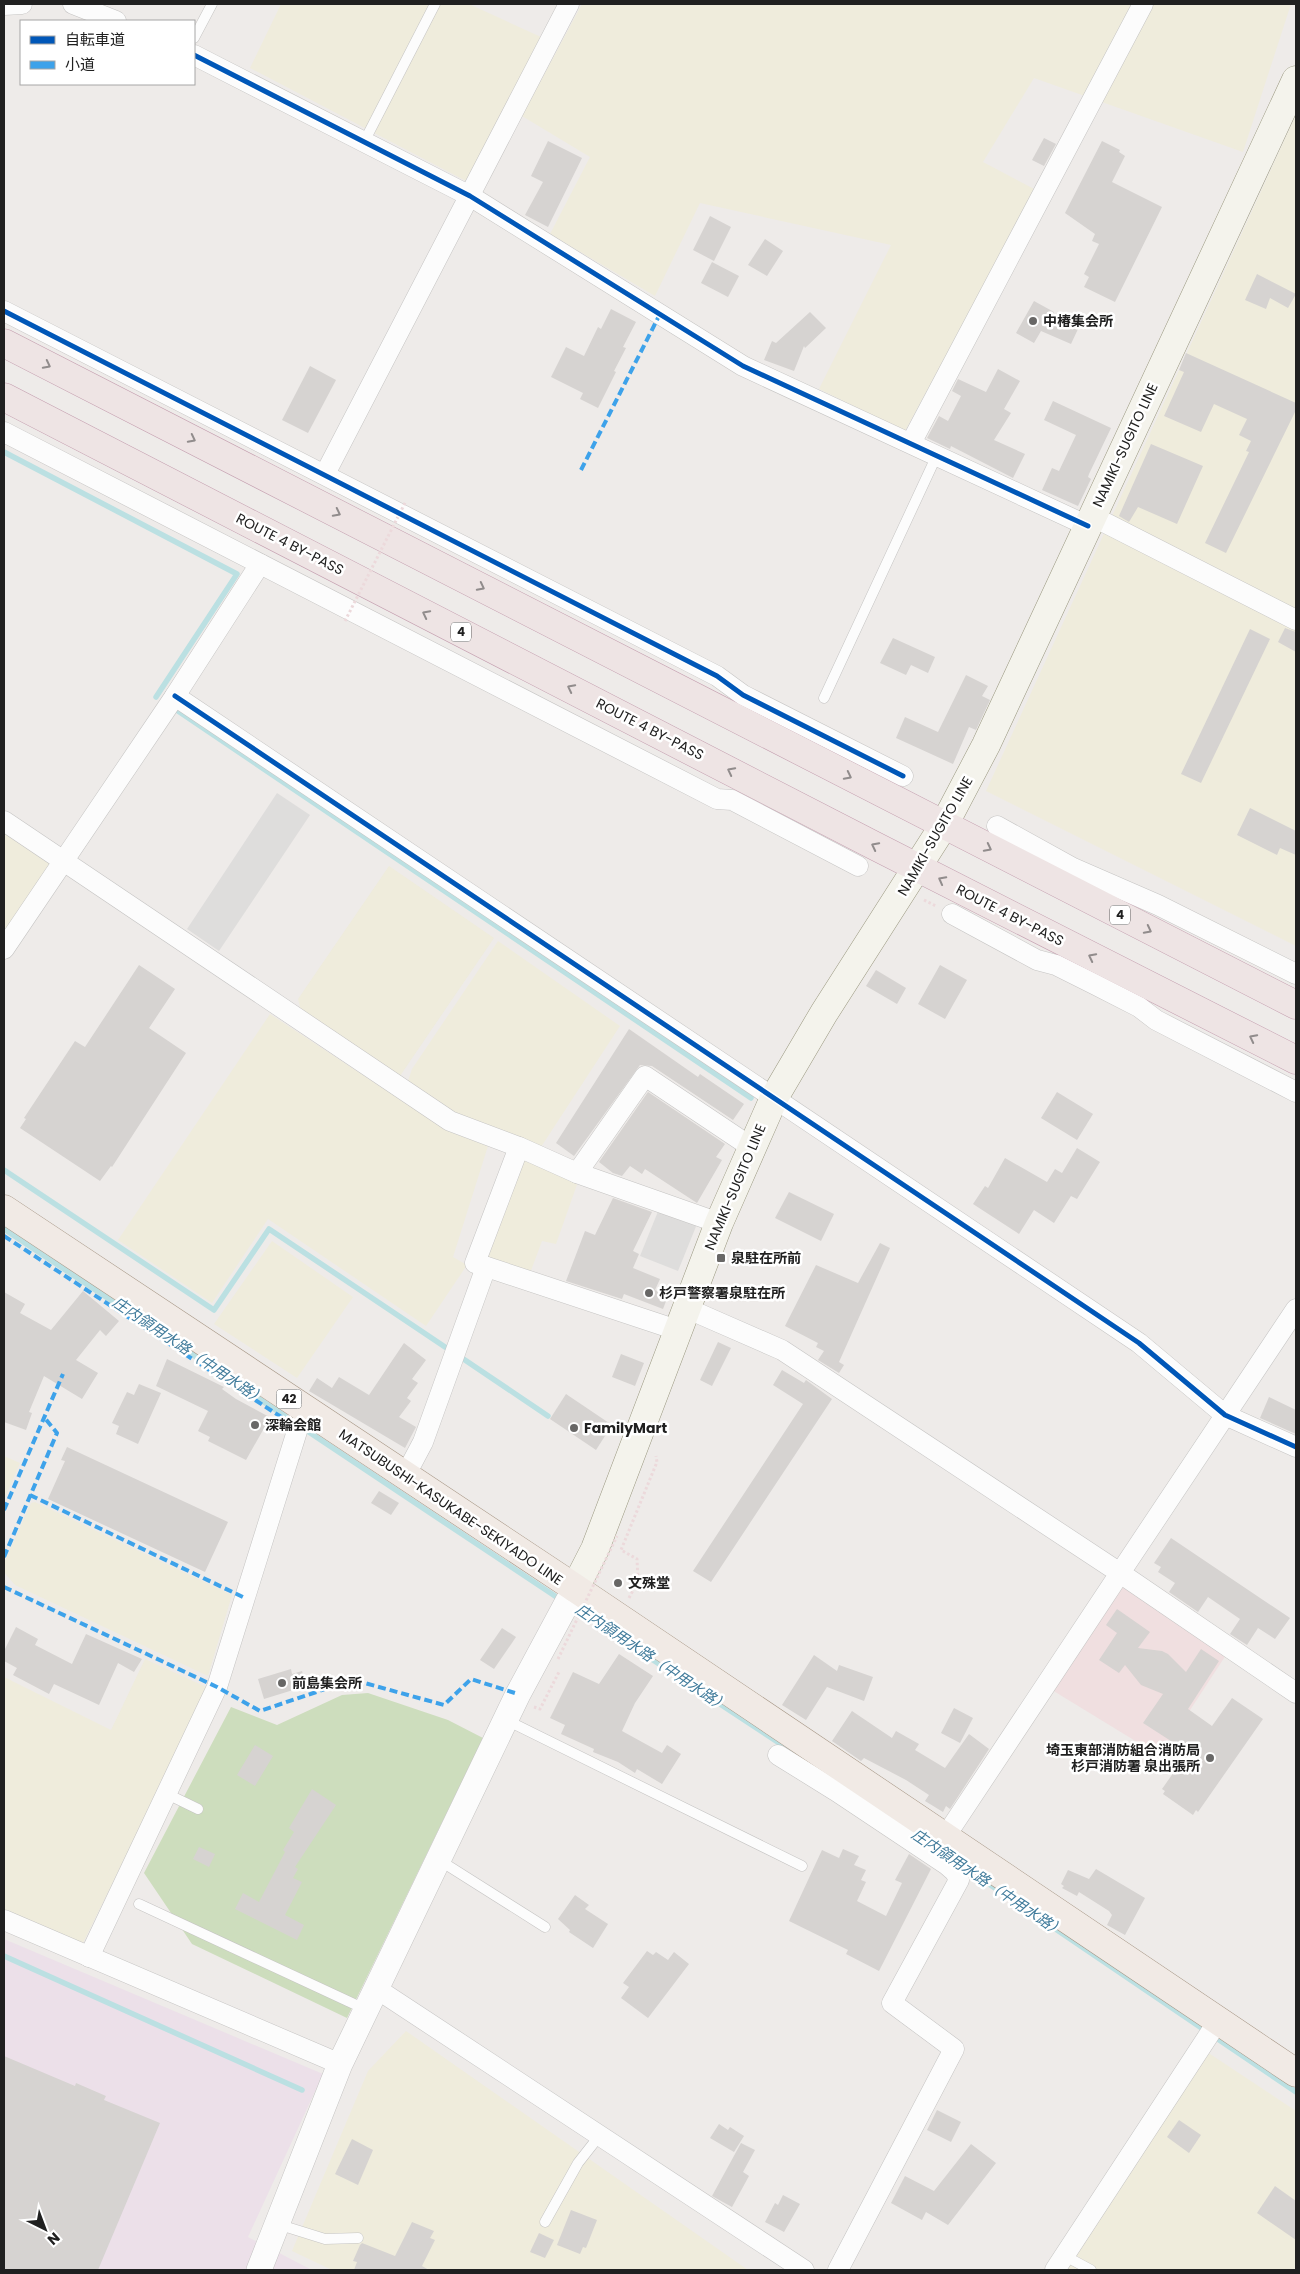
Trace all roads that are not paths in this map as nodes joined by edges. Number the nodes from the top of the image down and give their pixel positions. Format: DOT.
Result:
graph roads {
  1 [pos="22,4"];
  2 [pos="74,4"];
  3 [pos="212,4"];
  4 [pos="435,4"];
  5 [pos="569,4"];
  6 [pos="1144,4"];
  7 [pos="4,5"];
  8 [pos="114,20"];
  9 [pos="195,36"];
  10 [pos="195,56"];
  11 [pos="1296,80"];
  12 [pos="364,142"];
  13 [pos="470,196"];
  14 [pos="4,311"];
  15 [pos="4,343"];
  16 [pos="4,397"];
  17 [pos="4,432"];
  18 [pos="911,443"];
  19 [pos="937,455"];
  20 [pos="296,460"];
  21 [pos="324,474"];
  22 [pos="283,486"];
  23 [pos="1090,521"];
  24 [pos="260,564"];
  25 [pos="1296,620"];
  26 [pos="175,696"];
  27 [pos="824,698"];
  28 [pos="763,719"];
  29 [pos="903,776"];
  30 [pos="780,809"];
  31 [pos="4,821"];
  32 [pos="944,825"];
  33 [pos="997,826"];
  34 [pos="63,861"];
  35 [pos="858,866"];
  36 [pos="918,868"];
  37 [pos="952,914"];
  38 [pos="4,949"];
  39 [pos="1296,974"];
  40 [pos="1296,1005"];
  41 [pos="1296,1060"];
  42 [pos="1296,1092"];
  43 [pos="774,1098"];
  44 [pos="519,1147"];
  45 [pos="751,1147"];
  46 [pos="578,1173"];
  47 [pos="4,1209"];
  48 [pos="718,1224"];
  49 [pos="486,1267"];
  50 [pos="1296,1309"];
  51 [pos="681,1319"];
  52 [pos="310,1413"];
  53 [pos="1225,1415"];
  54 [pos="1296,1448"];
  55 [pos="405,1476"];
  56 [pos="1120,1573"];
  57 [pos="575,1588"];
  58 [pos="1296,1692"];
  59 [pos="506,1720"];
  60 [pos="778,1755"];
  61 [pos="165,1793"];
  62 [pos="198,1809"];
  63 [pos="914,1830"];
  64 [pos="945,1837"];
  65 [pos="439,1860"];
  66 [pos="802,1866"];
  67 [pos="139,1904"];
  68 [pos="4,1920"];
  69 [pos="545,1927"];
  70 [pos="89,1957"];
  71 [pos="372,1999"];
  72 [pos="1218,2021"];
  73 [pos="340,2064"];
  74 [pos="1296,2073"];
  75 [pos="600,2135"];
  76 [pos="545,2222"];
  77 [pos="277,2224"];
  78 [pos="358,2238"];
  79 [pos="1060,2263"];
  80 [pos="263,2269"];
  81 [pos="804,2270"];
  82 [pos="838,2270"];
  83 [pos="1091,2270"];
  1 -- 7 [label="street"];
  2 -- 8 [label="street"];
  3 -- 9 [label="lane"];
  4 -- 12 [label="lane"];
  5 -- 13 [label="street"];
  6 -- 18 [label="street"];
  10 -- 12 [label="street"];
  11 -- 23 [label="main road, NAMIKI-SUGITO LINE"];
  12 -- 13 [label="street"];
  13 -- 18 [label="street"];
  13 -- 21 [label="street"];
  14 -- 20 [label="street"];
  15 -- 22 [label="highway, 4, one-way"];
  30 -- 16 [label="highway, ROUTE 4 BY-PASS / 4, one-way"];
  17 -- 24 [label="street"];
  18 -- 19 [label="street"];
  19 -- 23 [label="street"];
  19 -- 27 [label="lane"];
  20 -- 21 [label="street"];
  20 -- 22 [label="street"];
  21 -- 28 [label="street"];
  22 -- 28 [label="highway, 4, one-way"];
  23 -- 25 [label="street"];
  23 -- 32 [label="main road, NAMIKI-SUGITO LINE"];
  24 -- 26 [label="street"];
  24 -- 30 [label="street"];
  26 -- 34 [label="street"];
  26 -- 43 [label="street"];
  28 -- 29 [label="street"];
  28 -- 32 [label="highway, 4, one-way"];
  30 -- 35 [label="street"];
  36 -- 30 [label="highway, ROUTE 4 BY-PASS / 4, one-way"];
  31 -- 34 [label="street"];
  32 -- 36 [label="main road, NAMIKI-SUGITO LINE"];
  32 -- 40 [label="highway, 4, one-way"];
  33 -- 39 [label="street"];
  34 -- 38 [label="street"];
  34 -- 44 [label="street"];
  41 -- 36 [label="highway, ROUTE 4 BY-PASS / 4, one-way"];
  36 -- 43 [label="main road, NAMIKI-SUGITO LINE"];
  37 -- 42 [label="street"];
  43 -- 45 [label="main road, NAMIKI-SUGITO LINE"];
  43 -- 53 [label="street"];
  44 -- 46 [label="street"];
  44 -- 49 [label="street"];
  45 -- 46 [label="street"];
  45 -- 48 [label="main road, NAMIKI-SUGITO LINE"];
  46 -- 48 [label="street"];
  47 -- 52 [label="main road, MATSUBUSHI-KASUKABE-SEKIYADO LINE / 42"];
  48 -- 51 [label="main road, NAMIKI-SUGITO LINE"];
  49 -- 51 [label="street"];
  49 -- 55 [label="street"];
  50 -- 53 [label="street"];
  51 -- 56 [label="street"];
  51 -- 57 [label="main road, NAMIKI-SUGITO LINE"];
  52 -- 55 [label="main road, MATSUBUSHI-KASUKABE-SEKIYADO LINE / 42"];
  52 -- 61 [label="street"];
  53 -- 54 [label="street"];
  53 -- 56 [label="street"];
  55 -- 57 [label="main road, MATSUBUSHI-KASUKABE-SEKIYADO LINE / 42"];
  56 -- 58 [label="street"];
  56 -- 64 [label="street"];
  57 -- 59 [label="street"];
  57 -- 63 [label="main road, MATSUBUSHI-KASUKABE-SEKIYADO LINE / 42"];
  59 -- 65 [label="street"];
  59 -- 66 [label="lane"];
  60 -- 63 [label="street"];
  61 -- 62 [label="lane"];
  61 -- 70 [label="street"];
  63 -- 64 [label="main road, MATSUBUSHI-KASUKABE-SEKIYADO LINE / 42"];
  63 -- 82 [label="street"];
  64 -- 72 [label="main road, MATSUBUSHI-KASUKABE-SEKIYADO LINE / 42"];
  65 -- 69 [label="lane"];
  65 -- 71 [label="street"];
  67 -- 71 [label="lane"];
  68 -- 70 [label="street"];
  70 -- 73 [label="street"];
  71 -- 73 [label="street"];
  71 -- 75 [label="street"];
  72 -- 74 [label="main road, MATSUBUSHI-KASUKABE-SEKIYADO LINE / 42"];
  72 -- 79 [label="street"];
  73 -- 77 [label="street"];
  75 -- 76 [label="lane"];
  75 -- 81 [label="street"];
  77 -- 78 [label="lane"];
  77 -- 80 [label="street"];
  79 -- 83 [label="lane"];
}
